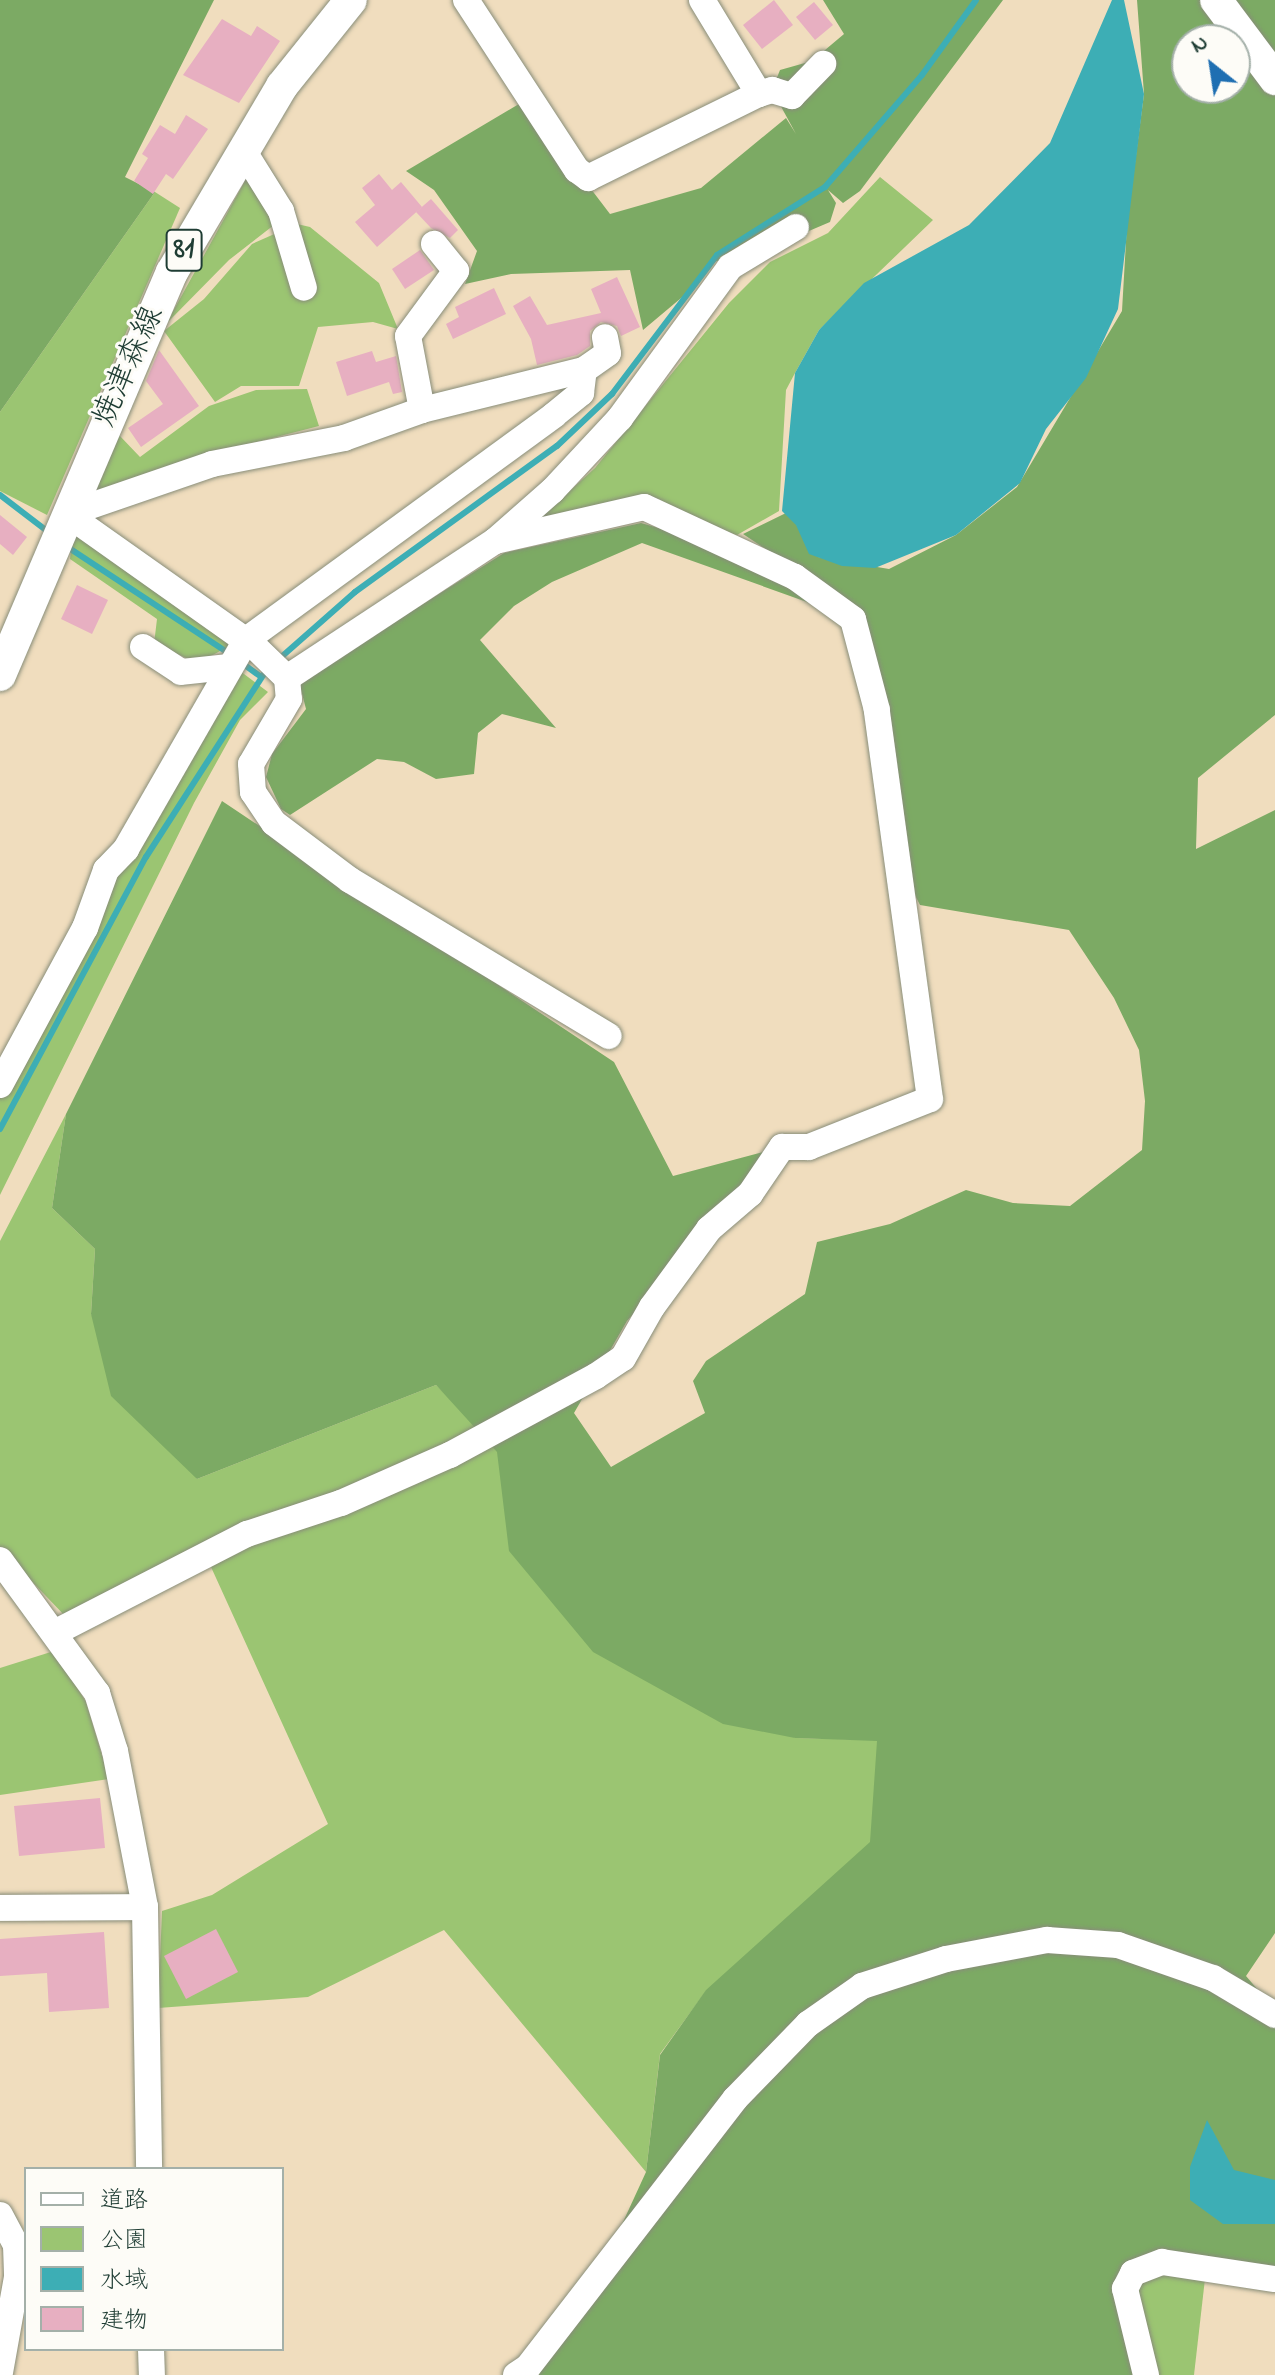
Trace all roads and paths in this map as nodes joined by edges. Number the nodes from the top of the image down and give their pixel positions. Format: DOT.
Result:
graph roads {
  1 [pos="351,0"];
  2 [pos="466,0"];
  3 [pos="702,0"];
  4 [pos="1216,0"];
  5 [pos="823,64"];
  6 [pos="1275,79"];
  7 [pos="759,94"];
  8 [pos="243,150"];
  9 [pos="796,227"];
  10 [pos="434,244"];
  11 [pos="304,288"];
  12 [pos="605,337"];
  13 [pos="584,370"];
  14 [pos="422,410"];
  15 [pos="65,520"];
  16 [pos="495,541"];
  17 [pos="250,644"];
  18 [pos="143,647"];
  19 [pos="228,667"];
  20 [pos="283,674"];
  21 [pos="0,675"];
  22 [pos="609,1036"];
  23 [pos="0,1085"];
  24 [pos="0,1560"];
  25 [pos="56,1632"];
  26 [pos="145,1907"];
  27 [pos="0,1908"];
  28 [pos="1275,2015"];
  29 [pos="149,2167"];
  30 [pos="0,2215"];
  31 [pos="1275,2279"];
  32 [pos="151,2351"];
  33 [pos="0,2372"];
  34 [pos="152,2375"];
  35 [pos="516,2375"];
  36 [pos="1146,2375"];
  1 -- 8 [label="main road, 焼津森線 / 81"];
  2 -- 7 [label="street"];
  3 -- 7 [label="street"];
  4 -- 6 [label="main road"];
  5 -- 7 [label="street"];
  8 -- 11 [label="street"];
  8 -- 15 [label="main road, 焼津森線 / 81"];
  9 -- 16 [label="street"];
  10 -- 14 [label="street"];
  12 -- 13 [label="street"];
  13 -- 14 [label="street"];
  13 -- 17 [label="street"];
  14 -- 15 [label="street"];
  15 -- 17 [label="street"];
  15 -- 21 [label="main road, 焼津森線 / 81"];
  16 -- 20 [label="street"];
  16 -- 25 [label="street"];
  17 -- 19 [label="street"];
  17 -- 20 [label="street"];
  18 -- 19 [label="street"];
  19 -- 23 [label="street"];
  20 -- 22 [label="street"];
  24 -- 25 [label="street"];
  25 -- 26 [label="street"];
  26 -- 27 [label="street"];
  26 -- 29 [label="street"];
  28 -- 35 [label="street"];
  30 -- 33 [label="street"];
  31 -- 36 [label="street"];
  32 -- 34 [label="street"];
}
